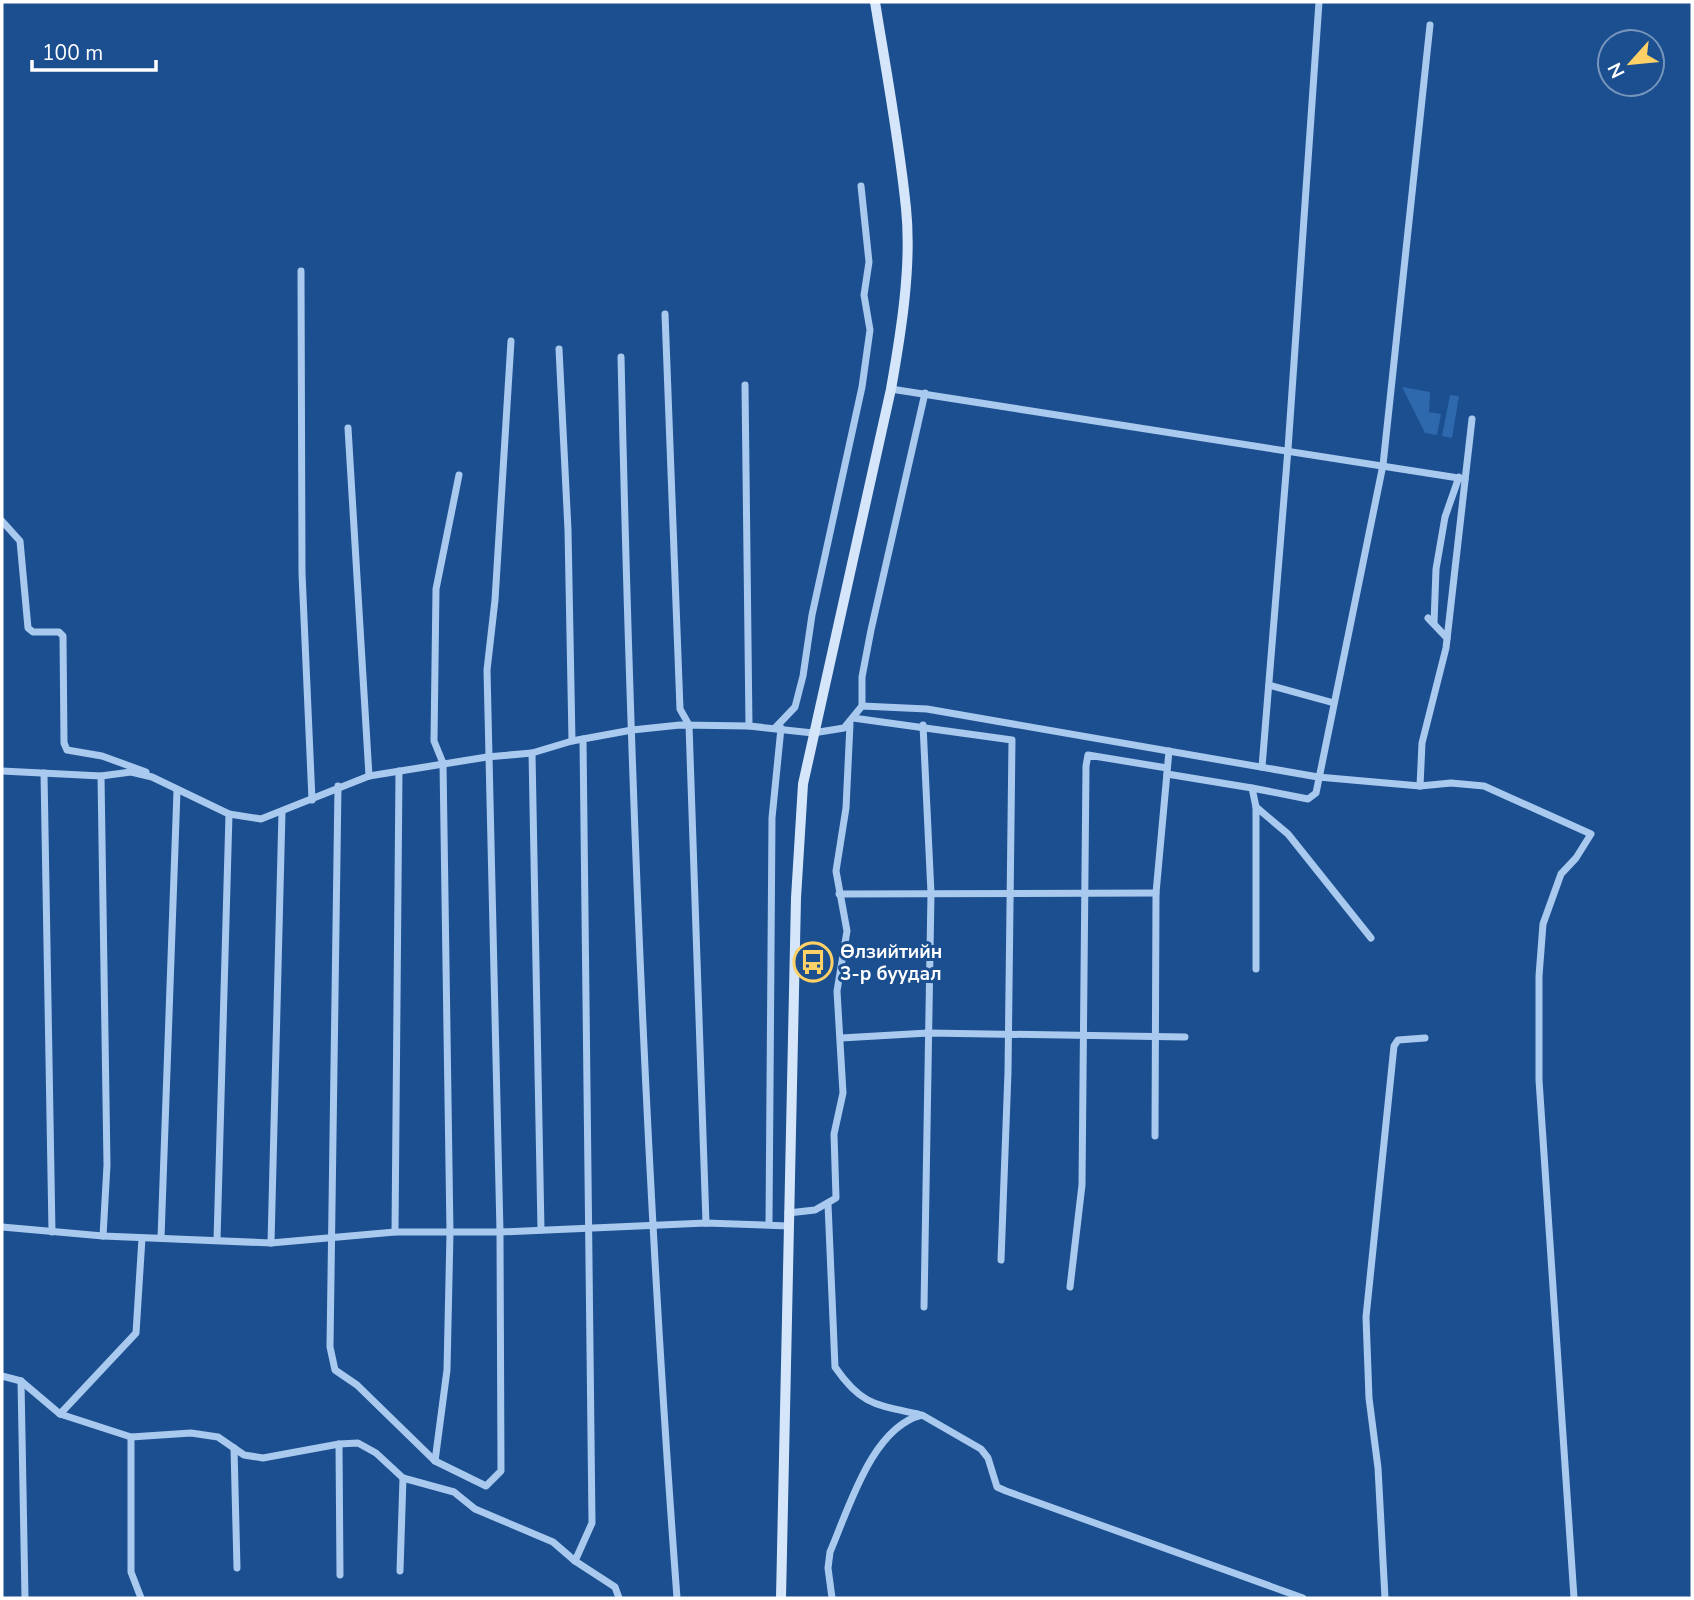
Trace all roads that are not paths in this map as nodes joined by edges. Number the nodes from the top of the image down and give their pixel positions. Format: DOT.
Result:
graph roads {
  1 [pos="875,2"];
  2 [pos="1319,2"];
  3 [pos="1430,25"];
  4 [pos="861,186"];
  5 [pos="301,271"];
  6 [pos="665,314"];
  7 [pos="511,341"];
  8 [pos="558,349"];
  9 [pos="621,357"];
  10 [pos="744,385"];
  11 [pos="891,389"];
  12 [pos="925,393"];
  13 [pos="1472,419"];
  14 [pos="348,428"];
  15 [pos="1288,449"];
  16 [pos="1383,465"];
  17 [pos="458,475"];
  18 [pos="1462,478"];
  19 [pos="2,522"];
  20 [pos="1447,638"];
  21 [pos="1269,685"];
  22 [pos="1334,703"];
  23 [pos="862,706"];
  24 [pos="851,721"];
  25 [pos="689,726"];
  26 [pos="749,726"];
  27 [pos="923,726"];
  28 [pos="778,728"];
  29 [pos="632,730"];
  30 [pos="813,733"];
  31 [pos="583,739"];
  32 [pos="572,741"];
  33 [pos="1169,751"];
  34 [pos="532,753"];
  35 [pos="487,757"];
  36 [pos="443,763"];
  37 [pos="1262,767"];
  38 [pos="2,771"];
  39 [pos="399,771"];
  40 [pos="1167,771"];
  41 [pos="44,773"];
  42 [pos="101,776"];
  43 [pos="369,776"];
  44 [pos="152,777"];
  45 [pos="1318,777"];
  46 [pos="338,786"];
  47 [pos="1420,786"];
  48 [pos="1252,788"];
  49 [pos="177,791"];
  50 [pos="312,800"];
  51 [pos="1256,807"];
  52 [pos="282,812"];
  53 [pos="229,814"];
  54 [pos="1011,892"];
  55 [pos="930,893"];
  56 [pos="1085,893"];
  57 [pos="1156,893"];
  58 [pos="839,894"];
  59 [pos="1371,938"];
  60 [pos="1256,969"];
  61 [pos="928,1033"];
  62 [pos="1008,1033"];
  63 [pos="1084,1034"];
  64 [pos="1157,1035"];
  65 [pos="1185,1037"];
  66 [pos="841,1038"];
  67 [pos="1425,1038"];
  68 [pos="1155,1136"];
  69 [pos="828,1204"];
  70 [pos="788,1213"];
  71 [pos="706,1223"];
  72 [pos="769,1223"];
  73 [pos="653,1225"];
  74 [pos="589,1226"];
  75 [pos="788,1226"];
  76 [pos="2,1227"];
  77 [pos="541,1230"];
  78 [pos="52,1232"];
  79 [pos="394,1232"];
  80 [pos="500,1232"];
  81 [pos="450,1233"];
  82 [pos="103,1236"];
  83 [pos="161,1237"];
  84 [pos="142,1238"];
  85 [pos="334,1239"];
  86 [pos="217,1240"];
  87 [pos="271,1243"];
  88 [pos="1001,1260"];
  89 [pos="1070,1286"];
  90 [pos="924,1307"];
  91 [pos="2,1376"];
  92 [pos="21,1381"];
  93 [pos="60,1414"];
  94 [pos="922,1415"];
  95 [pos="131,1437"];
  96 [pos="339,1444"];
  97 [pos="234,1448"];
  98 [pos="435,1461"];
  99 [pos="403,1478"];
  100 [pos="575,1561"];
  101 [pos="237,1568"];
  102 [pos="400,1571"];
  103 [pos="340,1575"];
  104 [pos="25,1598"];
  105 [pos="141,1598"];
  106 [pos="619,1598"];
  107 [pos="677,1598"];
  108 [pos="781,1598"];
  109 [pos="832,1598"];
  110 [pos="1303,1598"];
  111 [pos="1385,1598"];
  112 [pos="1574,1598"];
  1 -- 11 [label="main road"];
  2 -- 15 [label="street"];
  3 -- 16 [label="street"];
  4 -- 28 [label="street"];
  5 -- 50 [label="street"];
  6 -- 25 [label="street"];
  7 -- 35 [label="street"];
  8 -- 32 [label="street"];
  9 -- 29 [label="street"];
  10 -- 26 [label="street"];
  11 -- 12 [label="street"];
  11 -- 30 [label="main road"];
  12 -- 15 [label="street"];
  12 -- 23 [label="street"];
  13 -- 18 [label="street"];
  14 -- 43 [label="street"];
  15 -- 16 [label="street"];
  15 -- 21 [label="street"];
  16 -- 18 [label="street"];
  16 -- 22 [label="street"];
  17 -- 36 [label="street"];
  18 -- 20 [label="street"];
  18 -- 20 [label="street"];
  19 -- 44 [label="street"];
  20 -- 47 [label="street"];
  21 -- 22 [label="street"];
  21 -- 37 [label="street"];
  22 -- 45 [label="street"];
  23 -- 24 [label="street"];
  23 -- 33 [label="street"];
  24 -- 27 [label="street"];
  24 -- 30 [label="street"];
  24 -- 58 [label="street"];
  25 -- 26 [label="street"];
  25 -- 29 [label="street"];
  25 -- 71 [label="street"];
  26 -- 28 [label="street"];
  27 -- 54 [label="street"];
  27 -- 55 [label="street"];
  28 -- 30 [label="street"];
  28 -- 72 [label="street"];
  29 -- 31 [label="street"];
  29 -- 73 [label="street"];
  30 -- 70 [label="main road"];
  31 -- 32 [label="street"];
  31 -- 74 [label="street"];
  32 -- 34 [label="street"];
  33 -- 37 [label="street"];
  33 -- 40 [label="street"];
  34 -- 35 [label="street"];
  34 -- 77 [label="street"];
  35 -- 36 [label="street"];
  35 -- 80 [label="street"];
  36 -- 39 [label="street"];
  36 -- 81 [label="street"];
  37 -- 45 [label="street"];
  38 -- 41 [label="street"];
  39 -- 43 [label="street"];
  39 -- 79 [label="street"];
  40 -- 48 [label="street"];
  40 -- 56 [label="street"];
  40 -- 57 [label="street"];
  41 -- 42 [label="street"];
  41 -- 78 [label="street"];
  42 -- 44 [label="street"];
  42 -- 82 [label="street"];
  43 -- 46 [label="street"];
  44 -- 49 [label="street"];
  45 -- 47 [label="street"];
  45 -- 48 [label="street"];
  46 -- 50 [label="street"];
  46 -- 85 [label="street"];
  47 -- 112 [label="street"];
  48 -- 51 [label="street"];
  49 -- 53 [label="street"];
  49 -- 83 [label="street"];
  50 -- 52 [label="street"];
  51 -- 59 [label="street"];
  51 -- 60 [label="street"];
  52 -- 53 [label="street"];
  52 -- 87 [label="street"];
  53 -- 86 [label="street"];
  54 -- 55 [label="street"];
  54 -- 56 [label="street"];
  54 -- 62 [label="street"];
  55 -- 58 [label="street"];
  55 -- 61 [label="street"];
  56 -- 57 [label="street"];
  56 -- 63 [label="street"];
  57 -- 64 [label="street"];
  58 -- 66 [label="street"];
  61 -- 62 [label="street"];
  61 -- 66 [label="street"];
  61 -- 90 [label="street"];
  62 -- 63 [label="street"];
  62 -- 88 [label="street"];
  63 -- 64 [label="street"];
  63 -- 89 [label="street"];
  64 -- 65 [label="street"];
  64 -- 68 [label="street"];
  66 -- 69 [label="street"];
  67 -- 111 [label="street"];
  69 -- 70 [label="street"];
  69 -- 94 [label="street"];
  70 -- 75 [label="main road"];
  71 -- 72 [label="street"];
  71 -- 73 [label="street"];
  72 -- 75 [label="street"];
  73 -- 74 [label="street"];
  73 -- 107 [label="street"];
  74 -- 77 [label="street"];
  74 -- 100 [label="street"];
  75 -- 108 [label="main road"];
  76 -- 78 [label="street"];
  77 -- 80 [label="street"];
  78 -- 82 [label="street"];
  79 -- 81 [label="street"];
  79 -- 85 [label="street"];
  80 -- 81 [label="street"];
  80 -- 98 [label="street"];
  81 -- 98 [label="street"];
  82 -- 84 [label="street"];
  83 -- 84 [label="street"];
  83 -- 86 [label="street"];
  84 -- 93 [label="street"];
  85 -- 87 [label="street"];
  85 -- 98 [label="street"];
  86 -- 87 [label="street"];
  91 -- 92 [label="street"];
  92 -- 93 [label="street"];
  92 -- 104 [label="street"];
  93 -- 95 [label="street"];
  94 -- 109 [label="street"];
  94 -- 110 [label="street"];
  95 -- 97 [label="street"];
  95 -- 105 [label="street"];
  96 -- 97 [label="street"];
  96 -- 99 [label="street"];
  96 -- 103 [label="street"];
  97 -- 101 [label="street"];
  99 -- 100 [label="street"];
  99 -- 102 [label="street"];
  100 -- 106 [label="street"];
}
